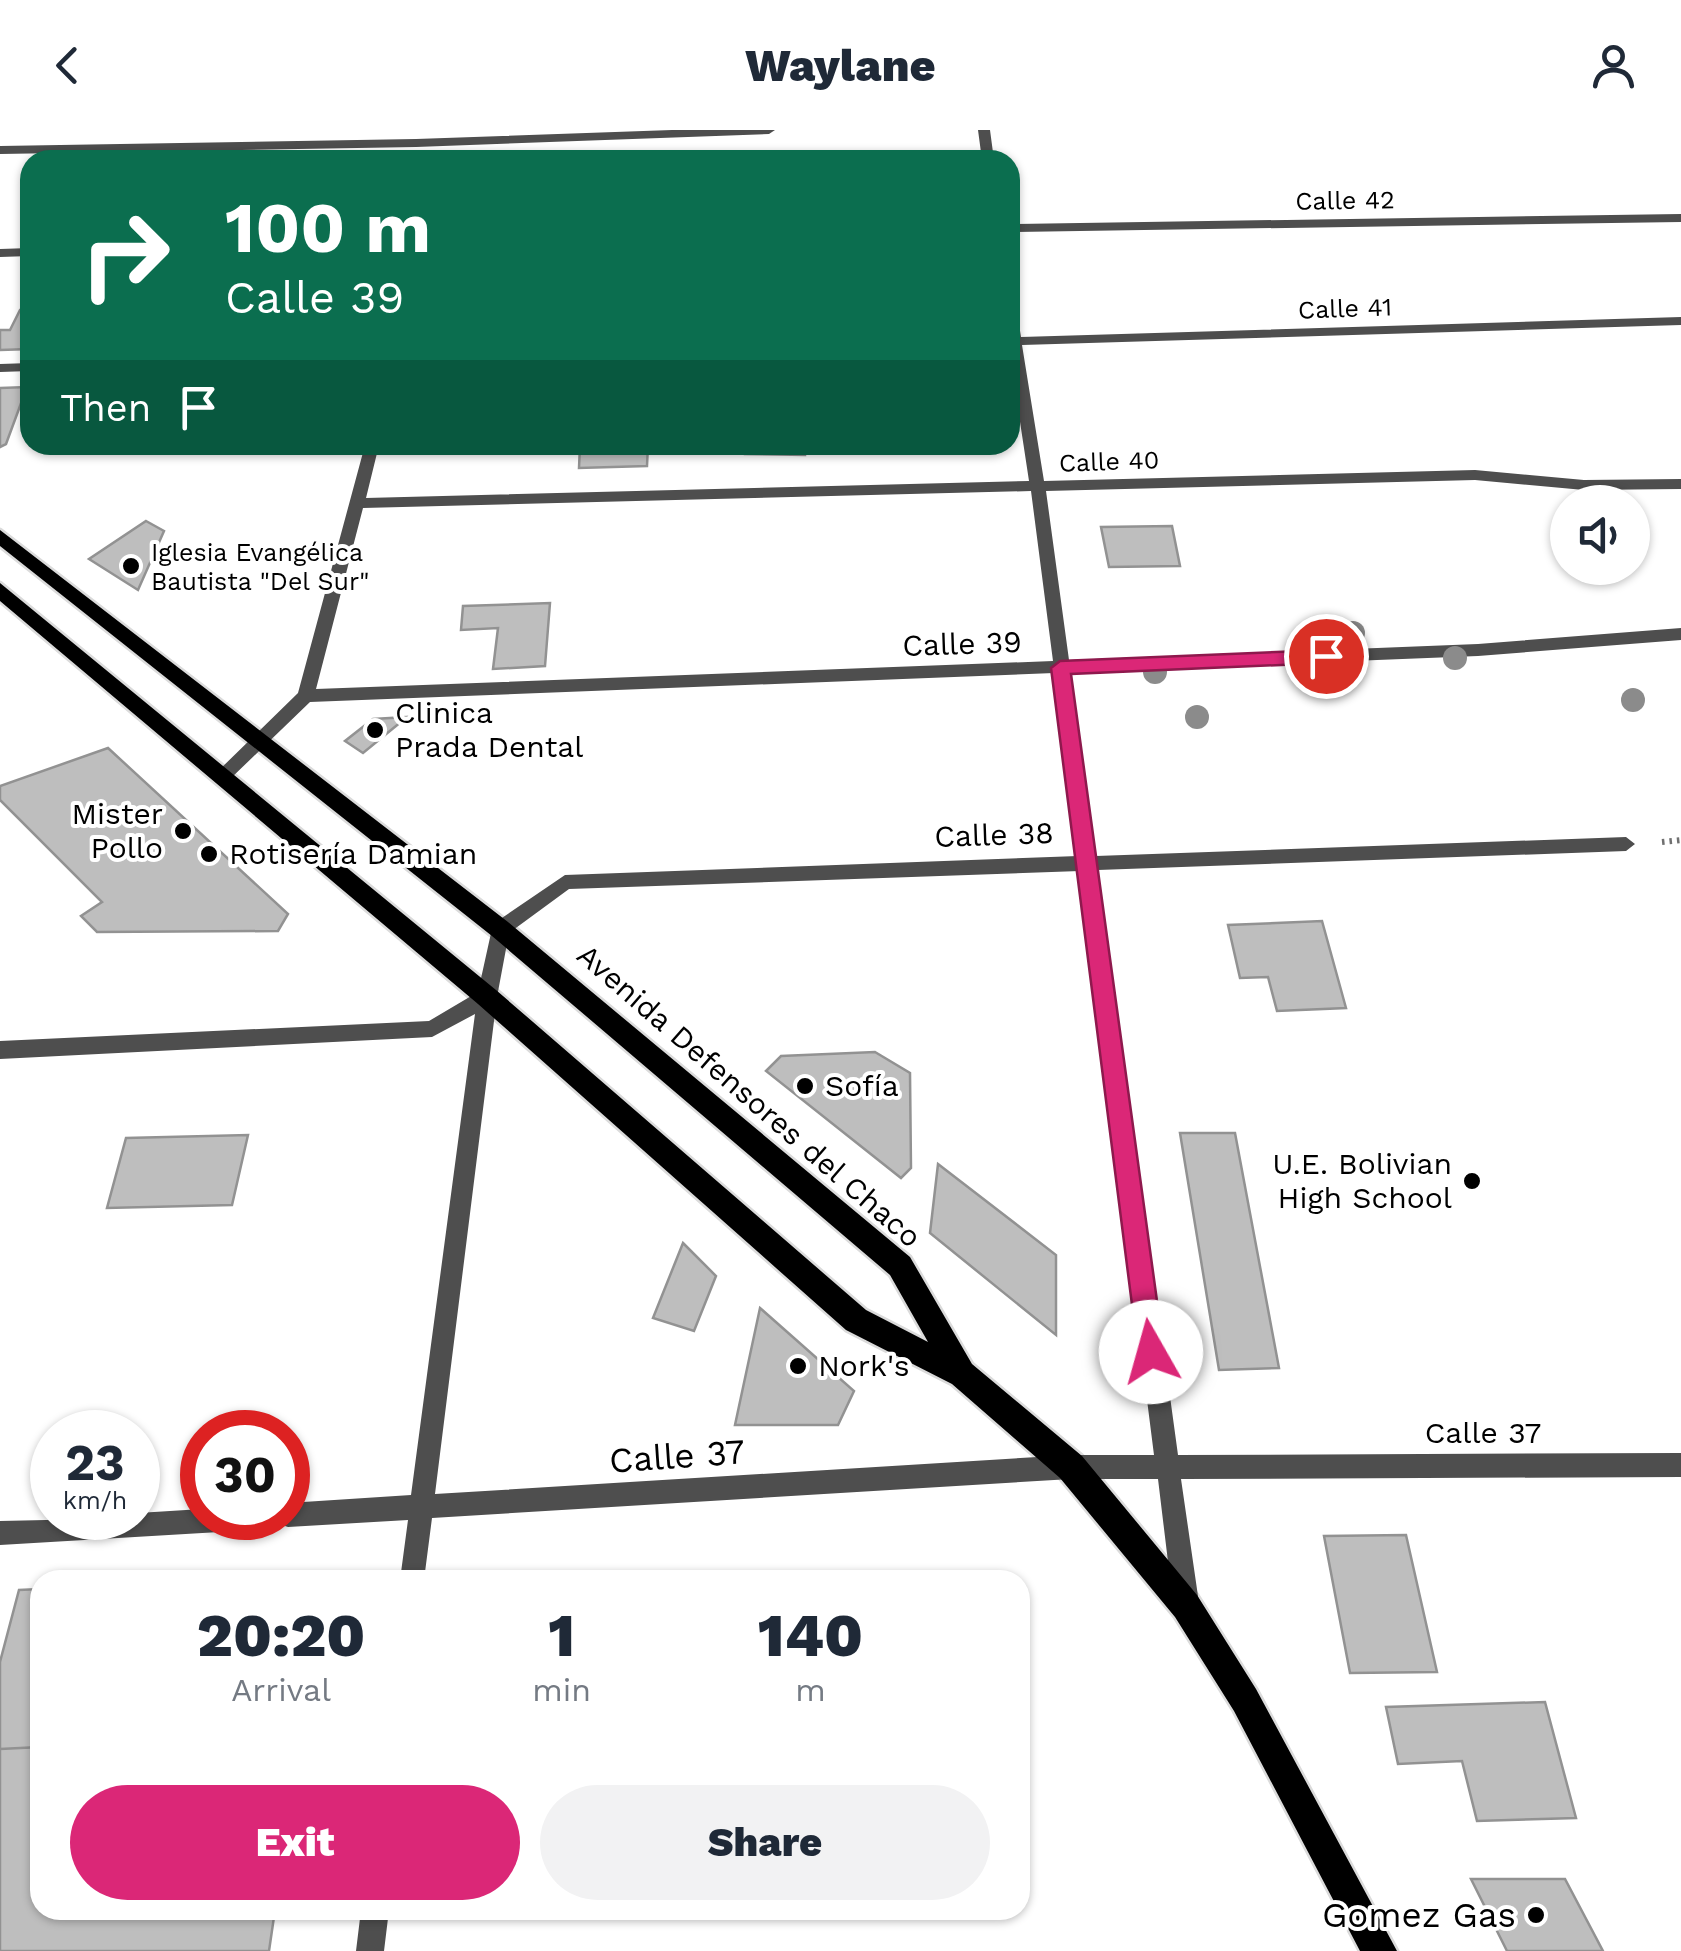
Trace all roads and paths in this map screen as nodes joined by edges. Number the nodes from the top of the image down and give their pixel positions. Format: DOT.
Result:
graph roads {
  1 [pos="769,130"];
  2 [pos="456,136"];
  3 [pos="180,150"];
  4 [pos="1681,218"];
  5 [pos="1020,228"];
  6 [pos="1681,321"];
  7 [pos="1020,341"];
  8 [pos="1020,386"];
  9 [pos="370,455"];
  10 [pos="1681,484"];
  11 [pos="1038,488"];
  12 [pos="358,503"];
  13 [pos="0,536"];
  14 [pos="0,590"];
  15 [pos="1681,634"];
  16 [pos="1060,668"];
  17 [pos="306,696"];
  18 [pos="262,739"];
  19 [pos="223,775"];
  20 [pos="1626,844"];
  21 [pos="1088,862"];
  22 [pos="500,929"];
  23 [pos="487,997"];
  24 [pos="0,1050"];
  25 [pos="962,1374"];
  26 [pos="1681,1465"];
  27 [pos="1166,1466"];
  28 [pos="1071,1467"];
  29 [pos="420,1507"];
  30 [pos="310,1514"];
  31 [pos="180,1522"];
  32 [pos="0,1533"];
  33 [pos="413,1570"];
  34 [pos="1186,1606"];
  35 [pos="373,1920"];
  36 [pos="370,1951"];
  37 [pos="1379,1951"];
  1 -- 2 [label="street"];
  2 -- 3 [label="street"];
  4 -- 5 [label="street, Calle 42"];
  6 -- 7 [label="street, Calle 41"];
  8 -- 11 [label="street"];
  9 -- 12 [label="street"];
  10 -- 11 [label="street, Calle 40"];
  11 -- 12 [label="street, Calle 40"];
  11 -- 16 [label="street"];
  12 -- 17 [label="street"];
  13 -- 18 [label="main road, Avenida Defensores del Chaco"];
  14 -- 19 [label="main road"];
  15 -- 16 [label="street, Calle 39"];
  16 -- 17 [label="street, Calle 39"];
  16 -- 21 [label="street"];
  17 -- 18 [label="street"];
  18 -- 19 [label="street"];
  18 -- 22 [label="main road, Avenida Defensores del Chaco"];
  19 -- 23 [label="main road"];
  20 -- 21 [label="street, Calle 38"];
  21 -- 22 [label="street, Calle 38"];
  21 -- 27 [label="street"];
  22 -- 23 [label="street"];
  22 -- 25 [label="main road, Avenida Defensores del Chaco"];
  23 -- 24 [label="street"];
  23 -- 25 [label="main road"];
  23 -- 29 [label="street"];
  25 -- 28 [label="main road"];
  26 -- 27 [label="street, Calle 37"];
  27 -- 28 [label="street, Calle 37"];
  27 -- 34 [label="street"];
  28 -- 29 [label="street, Calle 37"];
  28 -- 34 [label="main road"];
  29 -- 30 [label="street, Calle 37"];
  29 -- 33 [label="street"];
  31 -- 32 [label="street"];
  34 -- 37 [label="main road"];
  35 -- 36 [label="street"];
}
